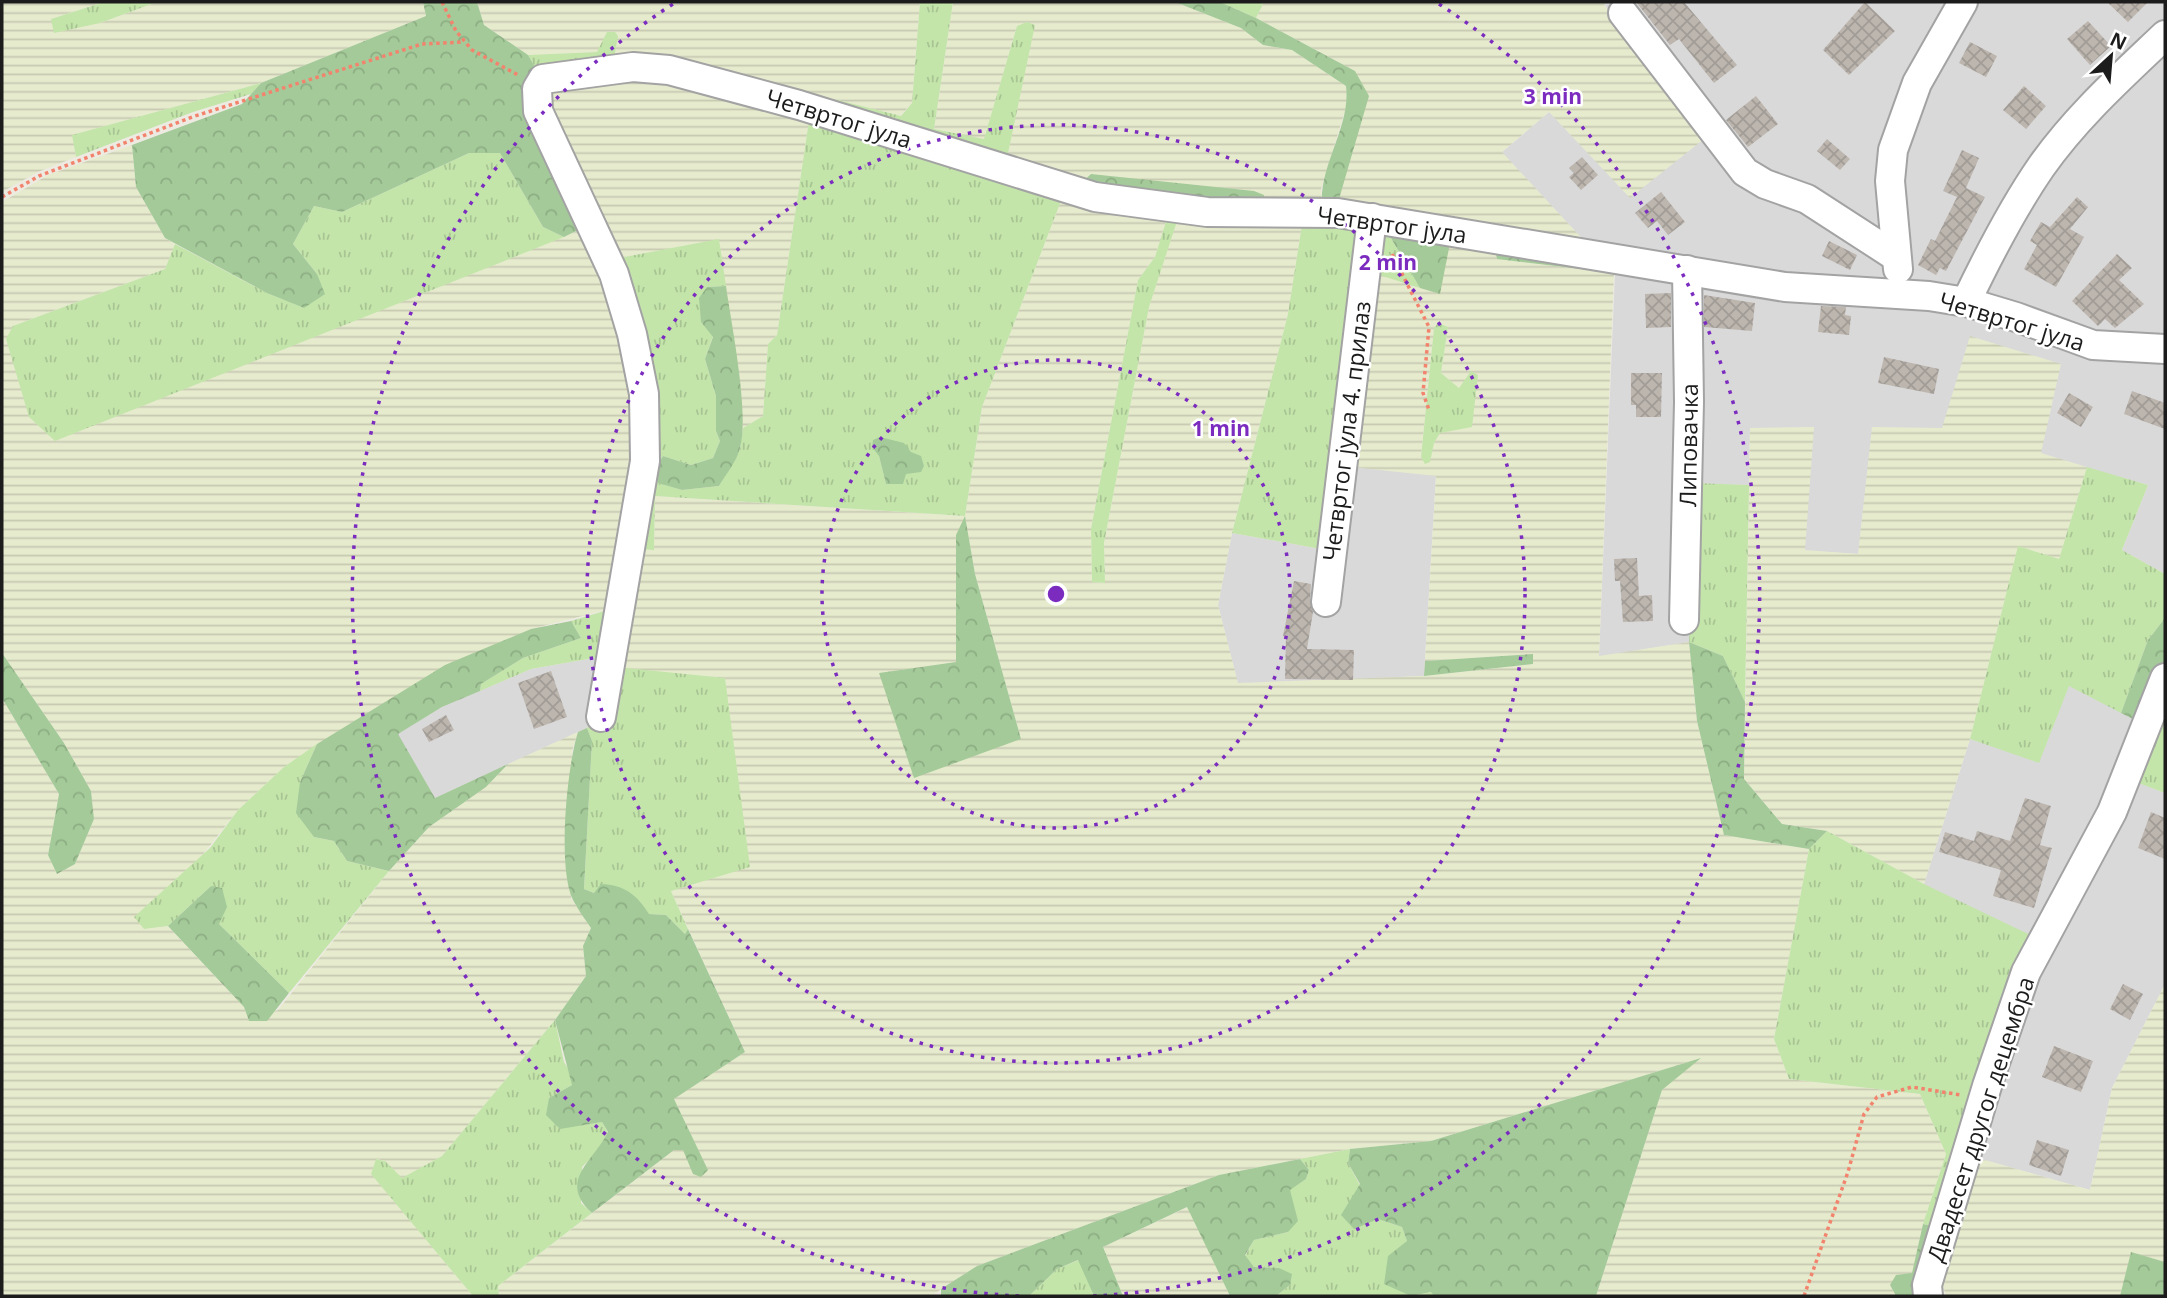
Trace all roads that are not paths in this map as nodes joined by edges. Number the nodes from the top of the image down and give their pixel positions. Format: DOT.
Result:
graph roads {
  1 [pos="1963,2"];
  2 [pos="1623,13"];
  3 [pos="2165,35"];
  4 [pos="1372,218"];
  5 [pos="1895,256"];
  6 [pos="1687,270"];
  7 [pos="1901,293"];
  8 [pos="1966,302"];
  9 [pos="2158,342"];
  10 [pos="1326,601"];
  11 [pos="1684,620"];
  12 [pos="2165,678"];
  13 [pos="601,717"];
  14 [pos="1928,1296"];
  1 -- 5 [label="street"];
  2 -- 5 [label="street"];
  3 -- 8 [label="street"];
  4 -- 6 [label="street, Четвртог јула"];
  4 -- 10 [label="street, Четвртог јула 4. прилаз"];
  4 -- 13 [label="street, Четвртог јула"];
  5 -- 7 [label="street"];
  6 -- 7 [label="street, Четвртог јула"];
  6 -- 11 [label="street, Липовачка"];
  7 -- 8 [label="street, Четвртог јула"];
  8 -- 9 [label="street, Четвртог јула"];
  12 -- 14 [label="street, Двадесет другог децембра"];
}
